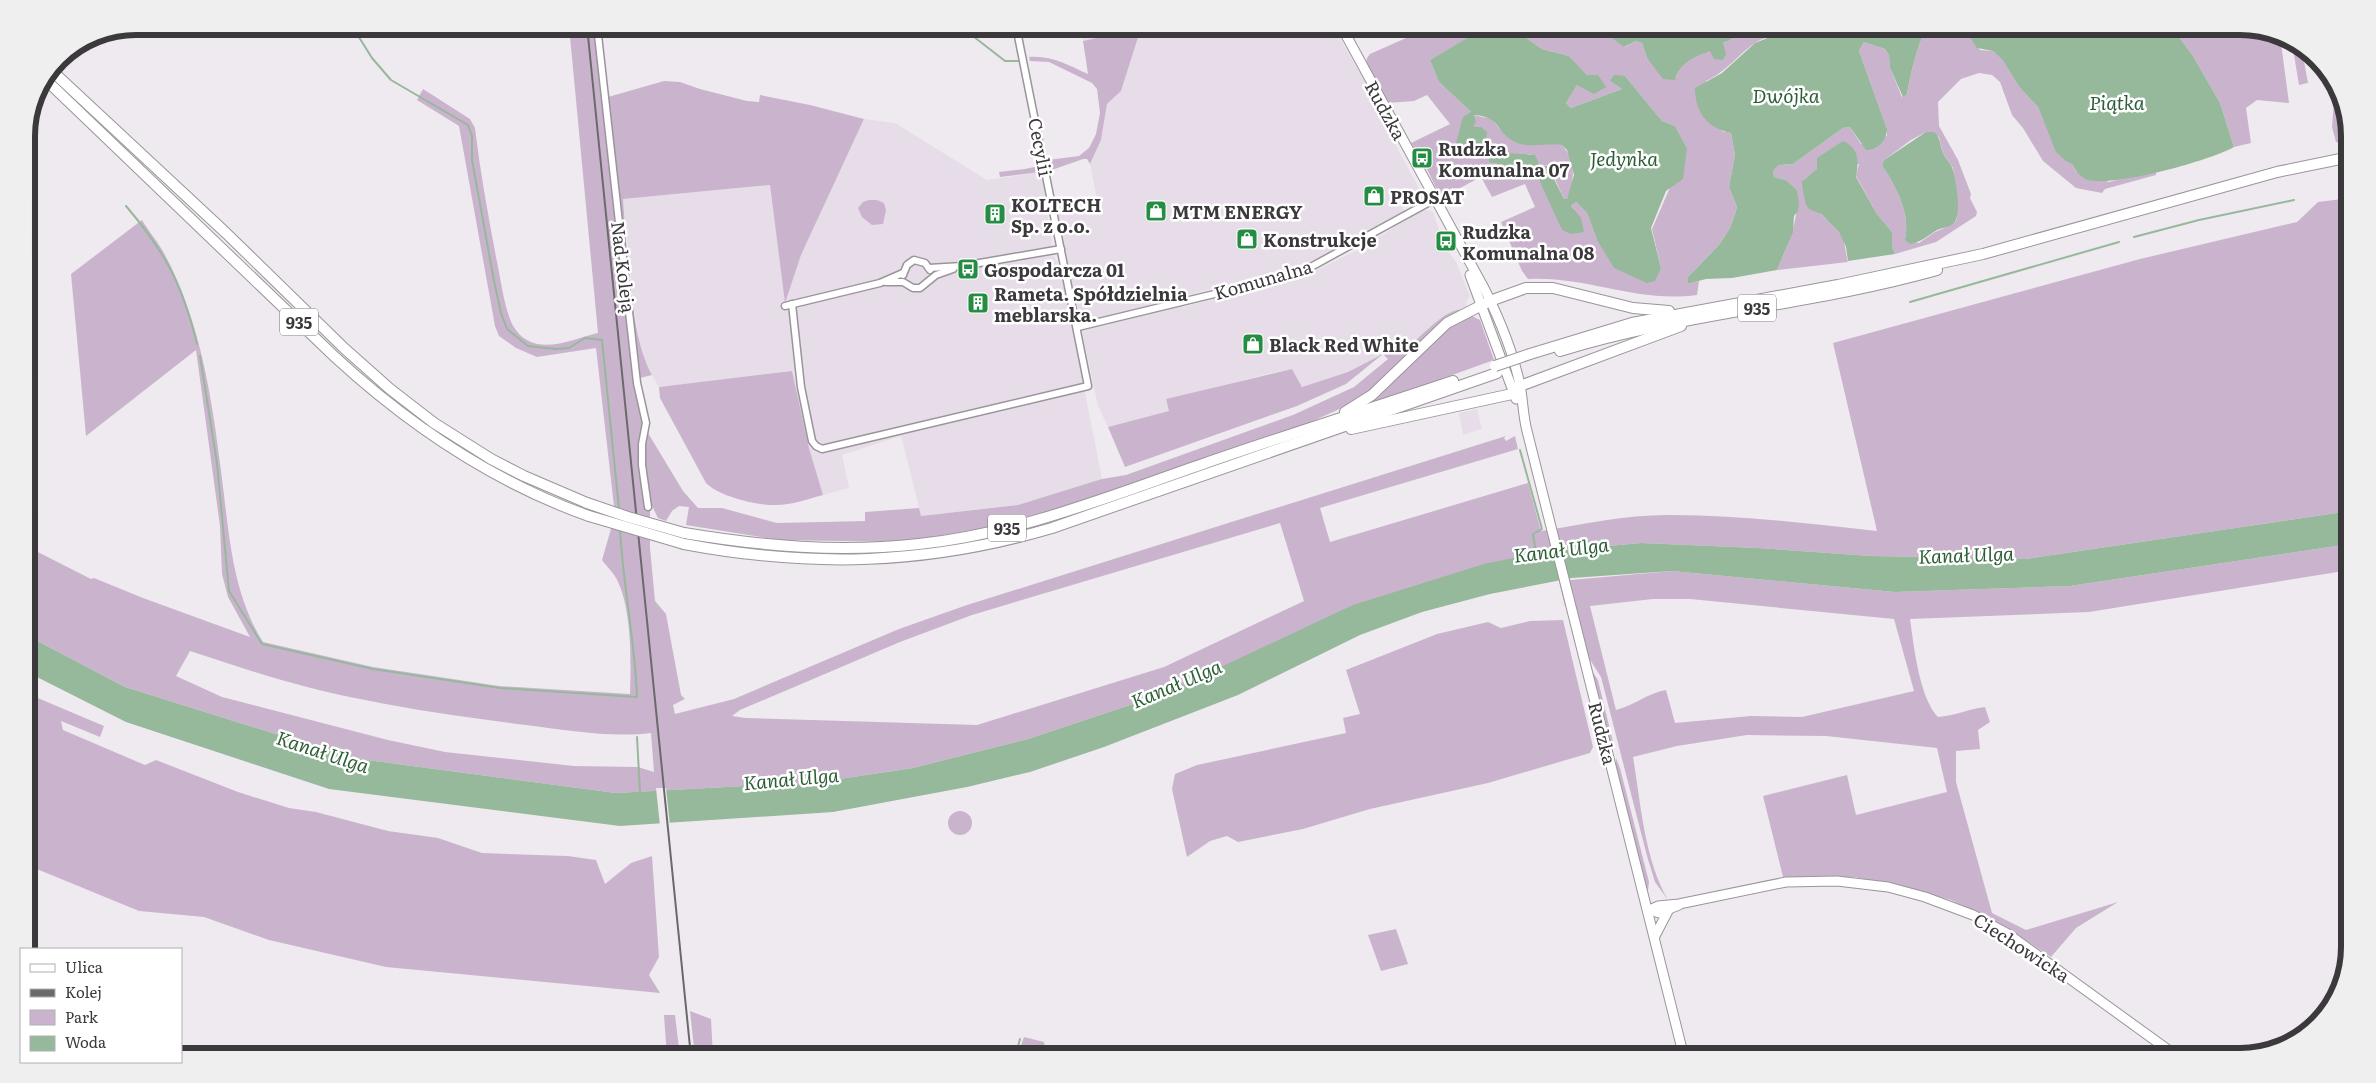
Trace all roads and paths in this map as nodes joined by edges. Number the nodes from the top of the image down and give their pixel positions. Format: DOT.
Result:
graph roads {
  1 [pos="598,35"];
  2 [pos="1018,35"];
  3 [pos="1346,35"];
  4 [pos="56,75"];
  5 [pos="50,84"];
  6 [pos="2341,159"];
  7 [pos="1435,199"];
  8 [pos="1061,249"];
  9 [pos="1982,254"];
  10 [pos="962,266"];
  11 [pos="929,268"];
  12 [pos="903,273"];
  13 [pos="930,278"];
  14 [pos="880,283"];
  15 [pos="906,283"];
  16 [pos="1486,303"];
  17 [pos="792,304"];
  18 [pos="785,306"];
  19 [pos="1707,308"];
  20 [pos="1700,317"];
  21 [pos="1078,328"];
  22 [pos="1531,357"];
  23 [pos="1496,370"];
  24 [pos="1517,390"];
  25 [pos="1317,424"];
  26 [pos="1320,436"];
  27 [pos="648,508"];
  28 [pos="1643,889"];
  29 [pos="1666,908"];
  30 [pos="1648,910"];
  31 [pos="1655,936"];
  32 [pos="1682,1048"];
  33 [pos="2166,1048"];
  1 -- 27 [label="street, Nad Koleją"];
  2 -- 8 [label="street, Cecylii"];
  3 -- 7 [label="main road, Rudzka"];
  4 -- 25 [label="main road, 935, bridge"];
  5 -- 26 [label="main road, 935, bridge"];
  6 -- 9 [label="main road, 935"];
  7 -- 16 [label="main road, Rudzka"];
  7 -- 21 [label="street, Komunalna"];
  8 -- 10 [label="street"];
  8 -- 21 [label="street, Cecylii"];
  9 -- 19 [label="main road, 935"];
  9 -- 20 [label="main road, 935"];
  10 -- 11 [label="street"];
  10 -- 13 [label="street"];
  11 -- 12 [label="street"];
  11 -- 13 [label="street"];
  12 -- 14 [label="street"];
  12 -- 15 [label="street"];
  13 -- 15 [label="street"];
  14 -- 15 [label="street"];
  14 -- 17 [label="street"];
  16 -- 19 [label="main road"];
  16 -- 24 [label="main road, Rudzka"];
  16 -- 25 [label="main road"];
  17 -- 18 [label="street"];
  17 -- 21 [label="street, Cecylii"];
  19 -- 22 [label="main road, 935"];
  20 -- 22 [label="main road, 935"];
  20 -- 24 [label="main road"];
  22 -- 23 [label="main road, 935, bridge"];
  23 -- 25 [label="main road, 935"];
  23 -- 26 [label="main road, 935"];
  24 -- 26 [label="main road"];
  24 -- 28 [label="main road, Rudzka"];
  28 -- 29 [label="main road"];
  28 -- 30 [label="main road, Rudzka"];
  29 -- 30 [label="main road"];
  29 -- 31 [label="main road"];
  29 -- 33 [label="main road, Ciechowicka"];
  30 -- 31 [label="main road, Rudzka"];
  31 -- 32 [label="main road, Rudzka"];
}
